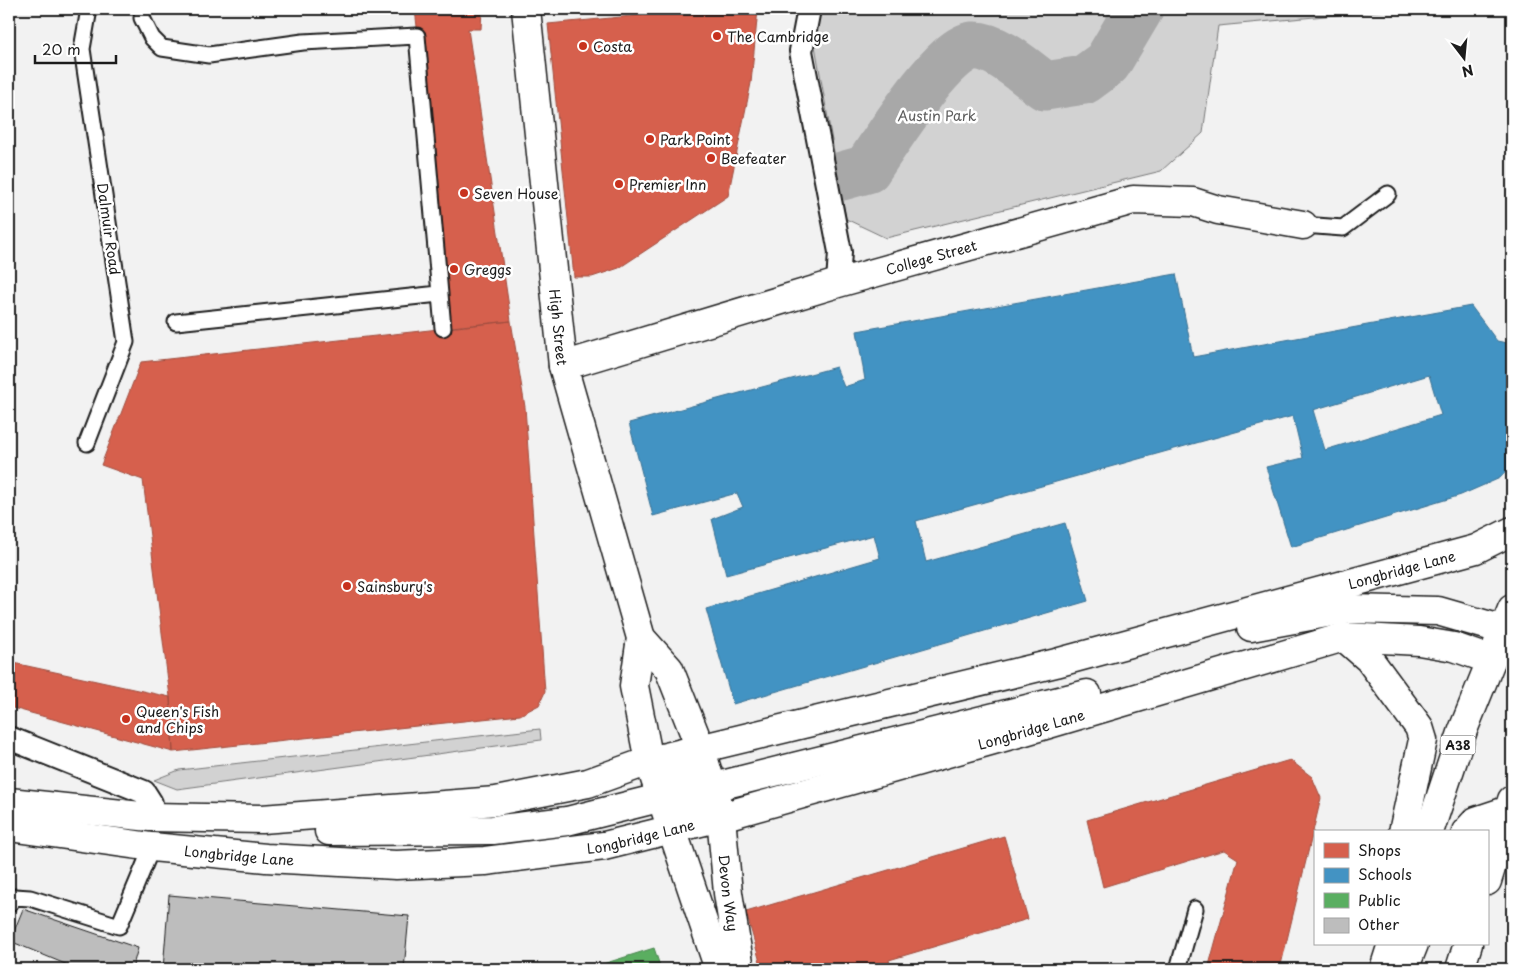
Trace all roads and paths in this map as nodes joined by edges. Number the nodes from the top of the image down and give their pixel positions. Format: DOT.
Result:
graph roads {
  1 [pos="89,9"];
  2 [pos="143,9"];
  3 [pos="526,9"];
  4 [pos="809,9"];
  5 [pos="1388,194"];
  6 [pos="1303,225"];
  7 [pos="838,283"];
  8 [pos="440,294"];
  9 [pos="176,322"];
  10 [pos="443,328"];
  11 [pos="563,366"];
  12 [pos="88,443"];
  13 [pos="1512,532"];
  14 [pos="1344,637"];
  15 [pos="641,638"];
  16 [pos="1506,639"];
  17 [pos="1255,663"];
  18 [pos="1056,664"];
  19 [pos="9,738"];
  20 [pos="700,750"];
  21 [pos="649,761"];
  22 [pos="710,788"];
  23 [pos="663,797"];
  24 [pos="9,802"];
  25 [pos="1511,807"];
  26 [pos="150,817"];
  27 [pos="721,817"];
  28 [pos="188,819"];
  29 [pos="9,827"];
  30 [pos="672,829"];
  31 [pos="1403,830"];
  32 [pos="1430,830"];
  33 [pos="1468,830"];
  34 [pos="152,847"];
  35 [pos="1488,878"];
  36 [pos="9,904"];
  37 [pos="1195,909"];
  38 [pos="1410,946"];
  39 [pos="1467,946"];
  40 [pos="1391,957"];
  41 [pos="719,969"];
  42 [pos="740,969"];
  43 [pos="1178,969"];
  44 [pos="1460,969"];
  1 -- 12 [label="lane, Dalmuir Road"];
  2 -- 8 [label="lane"];
  3 -- 11 [label="main road, High Street"];
  4 -- 7 [label="street"];
  5 -- 6 [label="lane"];
  6 -- 7 [label="main road, College Street"];
  7 -- 11 [label="main road, College Street"];
  8 -- 9 [label="lane"];
  8 -- 10 [label="lane"];
  11 -- 15 [label="main road, High Street"];
  13 -- 18 [label="main road, Longbridge Lane"];
  14 -- 16 [label="main road, Longbridge Lane"];
  14 -- 17 [label="main road, Longbridge Lane"];
  14 -- 31 [label="main road"];
  15 -- 20 [label="main road, High Street"];
  15 -- 21 [label="main road, High Street"];
  16 -- 18 [label="main road, Longbridge Lane"];
  16 -- 32 [label="main road, A38"];
  17 -- 22 [label="main road, Longbridge Lane"];
  17 -- 27 [label="main road, Longbridge Lane"];
  18 -- 20 [label="main road, Longbridge Lane"];
  19 -- 26 [label="street"];
  20 -- 21 [label="main road, Longbridge Lane"];
  20 -- 22 [label="main road, High Street"];
  21 -- 22 [label="main road"];
  21 -- 23 [label="main road, High Street"];
  21 -- 28 [label="main road, Longbridge Lane"];
  22 -- 27 [label="main road, Devon Way"];
  23 -- 27 [label="main road"];
  23 -- 28 [label="main road, Longbridge Lane"];
  23 -- 30 [label="main road, Devon Way"];
  24 -- 26 [label="main road, Longbridge Lane"];
  25 -- 33 [label="main road"];
  25 -- 35 [label="main road"];
  26 -- 28 [label="main road, Longbridge Lane"];
  27 -- 30 [label="main road, Longbridge Lane"];
  27 -- 42 [label="main road, Devon Way"];
  29 -- 34 [label="main road, Longbridge Lane"];
  30 -- 34 [label="main road, Longbridge Lane"];
  30 -- 41 [label="main road, Devon Way"];
  34 -- 36 [label="lane"];
  37 -- 43 [label="lane"];
  38 -- 40 [label="main road"];
  39 -- 44 [label="main road"];
}
